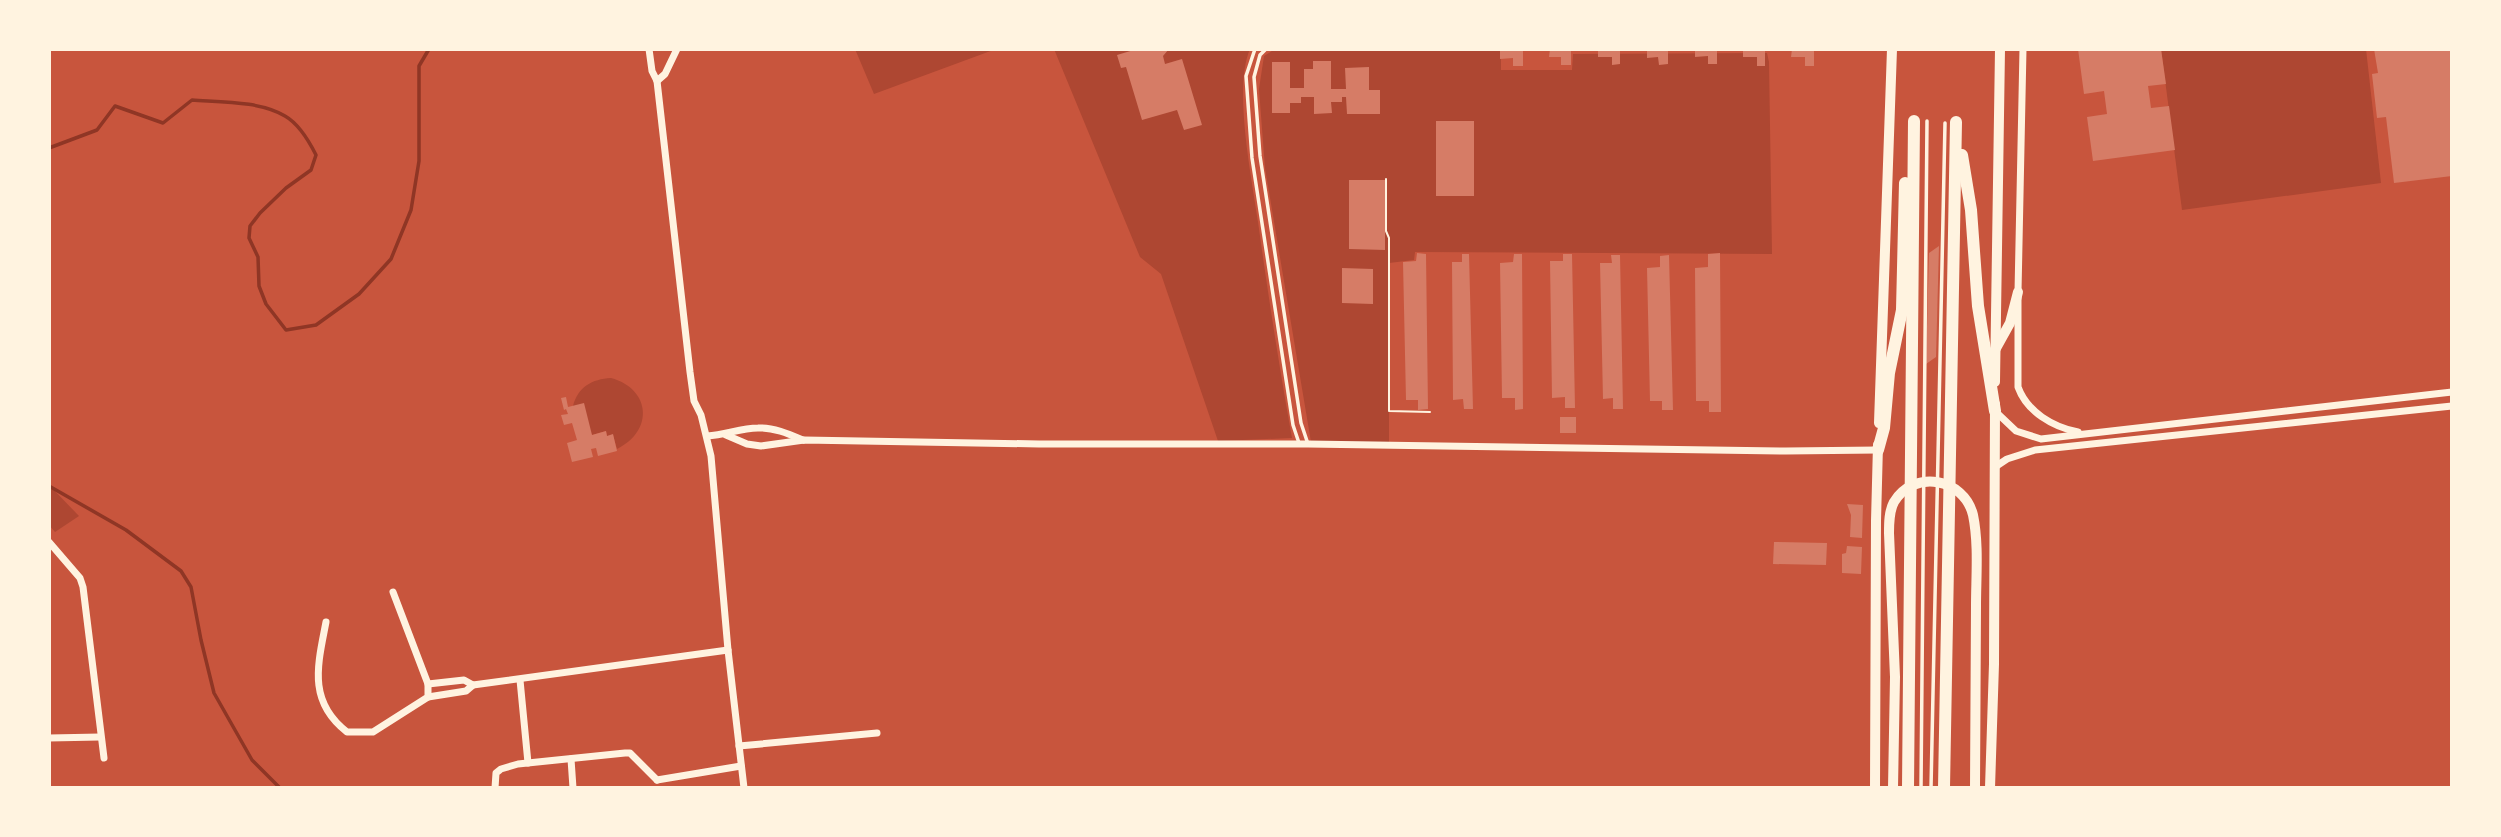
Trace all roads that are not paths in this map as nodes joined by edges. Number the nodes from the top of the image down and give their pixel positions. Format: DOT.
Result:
graph roads {
  1 [pos="649,49"];
  2 [pos="677,49"];
  3 [pos="1255,49"];
  4 [pos="1266,49"];
  5 [pos="1892,49"];
  6 [pos="2000,49"];
  7 [pos="2023,49"];
  8 [pos="657,81"];
  9 [pos="1920,121"];
  10 [pos="1951,122"];
  11 [pos="2018,292"];
  12 [pos="1995,351"];
  13 [pos="2452,391"];
  14 [pos="2369,401"];
  15 [pos="2452,407"];
  16 [pos="1995,411"];
  17 [pos="2370,414"];
  18 [pos="2085,434"];
  19 [pos="726,435"];
  20 [pos="707,436"];
  21 [pos="2050,438"];
  22 [pos="804,440"];
  23 [pos="1299,443"];
  24 [pos="1308,444"];
  25 [pos="2051,448"];
  26 [pos="1878,450"];
  27 [pos="1995,467"];
  28 [pos="49,542"];
  29 [pos="393,592"];
  30 [pos="326,622"];
  31 [pos="728,650"];
  32 [pos="520,680"];
  33 [pos="473,685"];
  34 [pos="428,690"];
  35 [pos="877,733"];
  36 [pos="100,737"];
  37 [pos="49,738"];
  38 [pos="739,746"];
  39 [pos="104,758"];
  40 [pos="570,759"];
  41 [pos="528,763"];
  42 [pos="741,766"];
  43 [pos="658,784"];
  44 [pos="495,788"];
  45 [pos="573,788"];
  46 [pos="744,788"];
  47 [pos="1875,788"];
  48 [pos="1893,788"];
  49 [pos="1908,788"];
  50 [pos="1921,788"];
  51 [pos="1931,788"];
  52 [pos="1944,788"];
  53 [pos="1975,788"];
  54 [pos="1990,788"];
  1 -- 8 [label="street"];
  2 -- 8 [label="street"];
  3 -- 23 [label="lane"];
  4 -- 24 [label="lane"];
  5 -- 26 [label="main road"];
  6 -- 12 [label="main road"];
  7 -- 11 [label="street"];
  8 -- 20 [label="street"];
  9 -- 26 [label="highway"];
  9 -- 49 [label="highway"];
  9 -- 50 [label="lane"];
  10 -- 16 [label="highway"];
  10 -- 51 [label="lane"];
  10 -- 52 [label="highway"];
  11 -- 12 [label="main road"];
  11 -- 18 [label="street"];
  12 -- 16 [label="main road"];
  13 -- 14 [label="street"];
  14 -- 17 [label="street"];
  14 -- 18 [label="street"];
  15 -- 17 [label="street"];
  16 -- 21 [label="street"];
  16 -- 27 [label="main road"];
  17 -- 25 [label="street"];
  18 -- 21 [label="street"];
  19 -- 20 [label="street"];
  19 -- 22 [label="street"];
  19 -- 22 [label="street"];
  20 -- 31 [label="street"];
  21 -- 25 [label="street"];
  22 -- 23 [label="street"];
  23 -- 24 [label="street"];
  24 -- 26 [label="street"];
  25 -- 27 [label="street"];
  26 -- 47 [label="main road"];
  27 -- 54 [label="main road"];
  28 -- 36 [label="street"];
  29 -- 34 [label="street"];
  30 -- 34 [label="street"];
  31 -- 32 [label="street"];
  31 -- 38 [label="street"];
  32 -- 33 [label="street"];
  32 -- 41 [label="street"];
  33 -- 34 [label="street"];
  33 -- 34 [label="street"];
  35 -- 38 [label="street"];
  36 -- 37 [label="street"];
  36 -- 39 [label="street"];
  38 -- 42 [label="street"];
  40 -- 41 [label="street"];
  40 -- 43 [label="street"];
  40 -- 45 [label="street"];
  41 -- 44 [label="street"];
  42 -- 43 [label="street"];
  42 -- 46 [label="street"];
  48 -- 53 [label="main road"];
}
